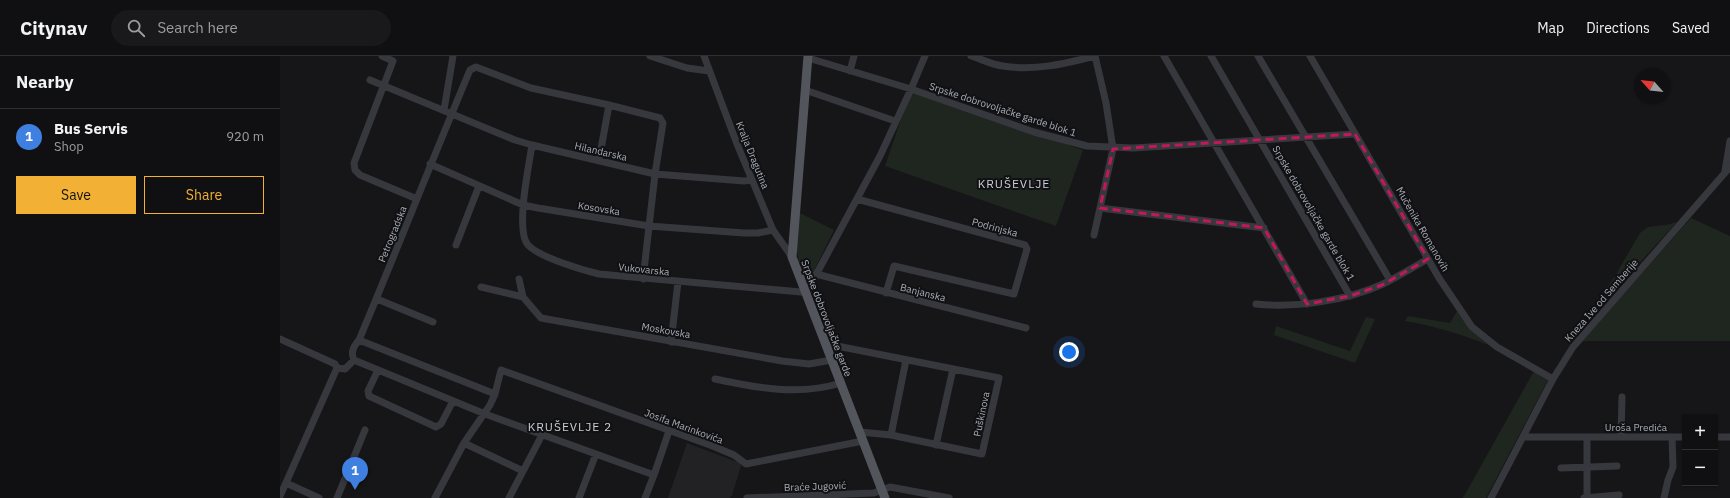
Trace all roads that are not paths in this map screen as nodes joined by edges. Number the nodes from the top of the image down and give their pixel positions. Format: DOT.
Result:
graph roads {
  1 [pos="382,56"];
  2 [pos="452,56"];
  3 [pos="650,56"];
  4 [pos="704,56"];
  5 [pos="854,56"];
  6 [pos="925,56"];
  7 [pos="971,56"];
  8 [pos="1095,56"];
  9 [pos="1164,56"];
  10 [pos="1211,56"];
  11 [pos="1258,56"];
  12 [pos="1310,56"];
  13 [pos="808,57"];
  14 [pos="710,71"];
  15 [pos="850,71"];
  16 [pos="370,80"];
  17 [pos="384,85"];
  18 [pos="911,89"];
  19 [pos="805,90"];
  20 [pos="609,105"];
  21 [pos="444,110"];
  22 [pos="452,114"];
  23 [pos="895,121"];
  24 [pos="1355,134"];
  25 [pos="1304,137"];
  26 [pos="1260,140"];
  27 [pos="1730,141"];
  28 [pos="1215,143"];
  29 [pos="532,145"];
  30 [pos="1113,149"];
  31 [pos="598,160"];
  32 [pos="430,164"];
  33 [pos="1730,167"];
  34 [pos="654,174"];
  35 [pos="1724,174"];
  36 [pos="752,180"];
  37 [pos="478,186"];
  38 [pos="417,199"];
  39 [pos="857,199"];
  40 [pos="524,205"];
  41 [pos="1100,208"];
  42 [pos="649,226"];
  43 [pos="1264,228"];
  44 [pos="772,230"];
  45 [pos="1094,235"];
  46 [pos="456,245"];
  47 [pos="792,257"];
  48 [pos="1428,259"];
  49 [pos="816,274"];
  50 [pos="519,279"];
  51 [pos="643,279"];
  52 [pos="1390,280"];
  53 [pos="678,282"];
  54 [pos="481,287"];
  55 [pos="805,291"];
  56 [pos="886,293"];
  57 [pos="1350,296"];
  58 [pos="522,297"];
  59 [pos="376,298"];
  60 [pos="1256,304"];
  61 [pos="1307,304"];
  62 [pos="433,322"];
  63 [pos="1026,328"];
  64 [pos="280,339"];
  65 [pos="359,340"];
  66 [pos="671,342"];
  67 [pos="827,346"];
  68 [pos="354,360"];
  69 [pos="832,360"];
  70 [pos="906,360"];
  71 [pos="337,368"];
  72 [pos="953,369"];
  73 [pos="378,370"];
  74 [pos="715,379"];
  75 [pos="1553,379"];
  76 [pos="841,383"];
  77 [pos="495,394"];
  78 [pos="1622,397"];
  79 [pos="453,401"];
  80 [pos="485,414"];
  81 [pos="365,430"];
  82 [pos="669,431"];
  83 [pos="860,432"];
  84 [pos="542,435"];
  85 [pos="891,435"];
  86 [pos="1524,437"];
  87 [pos="1621,437"];
  88 [pos="1672,437"];
  89 [pos="1682,437"];
  90 [pos="1730,437"];
  91 [pos="1587,438"];
  92 [pos="1718,438"];
  93 [pos="863,441"];
  94 [pos="464,443"];
  95 [pos="936,445"];
  96 [pos="596,454"];
  97 [pos="1617,466"];
  98 [pos="1587,467"];
  99 [pos="1561,468"];
  100 [pos="523,472"];
  101 [pos="654,475"];
  102 [pos="286,483"];
  103 [pos="883,494"];
  104 [pos="1619,495"];
  105 [pos="280,496"];
  106 [pos="319,498"];
  107 [pos="336,498"];
  108 [pos="435,498"];
  109 [pos="509,498"];
  110 [pos="579,498"];
  111 [pos="645,498"];
  112 [pos="747,498"];
  113 [pos="949,498"];
  114 [pos="1491,498"];
  115 [pos="1584,498"];
  116 [pos="1587,498"];
  117 [pos="1664,498"];
  1 -- 17 [label="street"];
  2 -- 21 [label="street"];
  3 -- 14 [label="street"];
  4 -- 14 [label="street, Kralja Dragutina"];
  5 -- 15 [label="street"];
  6 -- 18 [label="street"];
  7 -- 8 [label="street"];
  8 -- 30 [label="street"];
  9 -- 28 [label="street"];
  10 -- 26 [label="street"];
  11 -- 25 [label="street"];
  12 -- 24 [label="street, Mučenika Romanovih"];
  13 -- 15 [label="street, Srpske dobrovoljačke garde blok 1"];
  13 -- 19 [label="main road, Srpske dobrovoljačke garde"];
  14 -- 36 [label="street, Kralja Dragutina"];
  15 -- 18 [label="street, Srpske dobrovoljačke garde blok 1"];
  16 -- 17 [label="street, Hilandarska"];
  17 -- 21 [label="street, Hilandarska"];
  17 -- 38 [label="street"];
  18 -- 23 [label="street"];
  18 -- 30 [label="street, Srpske dobrovoljačke garde blok 1"];
  19 -- 23 [label="street"];
  19 -- 47 [label="main road, Srpske dobrovoljačke garde"];
  20 -- 22 [label="street, Petrogradska"];
  20 -- 31 [label="street"];
  20 -- 34 [label="street, Petrogradska"];
  21 -- 22 [label="street, Hilandarska"];
  22 -- 29 [label="street, Hilandarska"];
  22 -- 32 [label="street, Petrogradska"];
  23 -- 39 [label="street"];
  24 -- 25 [label="street, Srpske dobrovoljačke garde blok 1"];
  24 -- 48 [label="street, Mučenika Romanovih"];
  25 -- 26 [label="street, Srpske dobrovoljačke garde blok 1"];
  25 -- 52 [label="street"];
  26 -- 28 [label="street, Srpske dobrovoljačke garde blok 1"];
  26 -- 57 [label="street, Srpske dobrovoljačke garde blok 1"];
  27 -- 35 [label="street"];
  28 -- 30 [label="street, Srpske dobrovoljačke garde blok 1"];
  28 -- 43 [label="street"];
  29 -- 31 [label="street, Hilandarska"];
  29 -- 40 [label="street, Vukovarska"];
  30 -- 41 [label="street"];
  31 -- 34 [label="street, Hilandarska"];
  32 -- 37 [label="street, Kosovska"];
  32 -- 38 [label="street, Petrogradska"];
  33 -- 35 [label="street, Kneza Ive od Semberije"];
  34 -- 36 [label="street, Hilandarska"];
  34 -- 42 [label="street"];
  35 -- 75 [label="street, Kneza Ive od Semberije"];
  36 -- 44 [label="street, Kralja Dragutina"];
  37 -- 40 [label="street, Kosovska"];
  37 -- 46 [label="street"];
  38 -- 59 [label="street, Petrogradska"];
  39 -- 49 [label="street"];
  39 -- 56 [label="street, Podrinjska"];
  40 -- 42 [label="street, Kosovska"];
  40 -- 51 [label="street, Vukovarska"];
  41 -- 43 [label="street"];
  41 -- 45 [label="street"];
  42 -- 44 [label="street, Kosovska"];
  42 -- 51 [label="street"];
  43 -- 61 [label="street"];
  44 -- 47 [label="street, Kralja Dragutina"];
  47 -- 55 [label="main road, Srpske dobrovoljačke garde"];
  48 -- 52 [label="street"];
  48 -- 75 [label="street, Mučenika Romanovih"];
  49 -- 55 [label="street"];
  49 -- 56 [label="street, Banjanska"];
  50 -- 58 [label="street"];
  51 -- 53 [label="street, Vukovarska"];
  52 -- 57 [label="street"];
  53 -- 55 [label="street, Vukovarska"];
  53 -- 66 [label="street"];
  54 -- 58 [label="street"];
  55 -- 67 [label="main road, Srpske dobrovoljačke garde"];
  56 -- 63 [label="street, Banjanska"];
  57 -- 61 [label="street"];
  58 -- 66 [label="street, Moskovska"];
  59 -- 62 [label="street"];
  59 -- 65 [label="street, Petrogradska"];
  60 -- 61 [label="street"];
  64 -- 71 [label="street"];
  65 -- 68 [label="street, Petrogradska"];
  65 -- 77 [label="street"];
  66 -- 69 [label="street, Moskovska"];
  67 -- 69 [label="main road, Srpske dobrovoljačke garde"];
  67 -- 70 [label="street, Puškinova"];
  68 -- 71 [label="street"];
  68 -- 73 [label="street"];
  69 -- 76 [label="main road, Srpske dobrovoljačke garde"];
  70 -- 72 [label="street, Puškinova"];
  70 -- 85 [label="street"];
  71 -- 102 [label="street"];
  72 -- 95 [label="street"];
  72 -- 95 [label="street, Puškinova"];
  73 -- 79 [label="street"];
  73 -- 79 [label="street"];
  74 -- 76 [label="street"];
  75 -- 86 [label="street, Kneza Ive od Semberije"];
  76 -- 83 [label="main road, Srpske dobrovoljačke garde"];
  77 -- 80 [label="street"];
  77 -- 82 [label="street, Josifa Marinkovića"];
  78 -- 87 [label="street"];
  79 -- 80 [label="street"];
  80 -- 84 [label="street"];
  80 -- 94 [label="street"];
  81 -- 107 [label="street"];
  82 -- 93 [label="street, Josifa Marinkovića"];
  82 -- 101 [label="street"];
  83 -- 85 [label="street, Puškinova"];
  83 -- 93 [label="main road, Srpske dobrovoljačke garde"];
  84 -- 96 [label="street"];
  84 -- 100 [label="street"];
  85 -- 95 [label="street, Puškinova"];
  86 -- 91 [label="street, Uroša Predića"];
  86 -- 114 [label="street, Kneza Ive od Semberije"];
  87 -- 88 [label="street, Uroša Predića"];
  87 -- 91 [label="street, Uroša Predića"];
  88 -- 89 [label="street, Uroša Predića"];
  88 -- 117 [label="street"];
  90 -- 92 [label="street"];
  91 -- 98 [label="street"];
  93 -- 103 [label="main road, Srpske dobrovoljačke garde"];
  94 -- 100 [label="street"];
  94 -- 108 [label="street"];
  96 -- 101 [label="street"];
  96 -- 110 [label="street"];
  97 -- 98 [label="street"];
  98 -- 99 [label="street"];
  98 -- 116 [label="street"];
  100 -- 109 [label="street"];
  101 -- 111 [label="street"];
  102 -- 105 [label="street"];
  102 -- 106 [label="street"];
  103 -- 112 [label="street, Braće Jugović"];
  103 -- 113 [label="street, Braće Jugović"];
  104 -- 116 [label="street"];
  115 -- 116 [label="street"];
}
